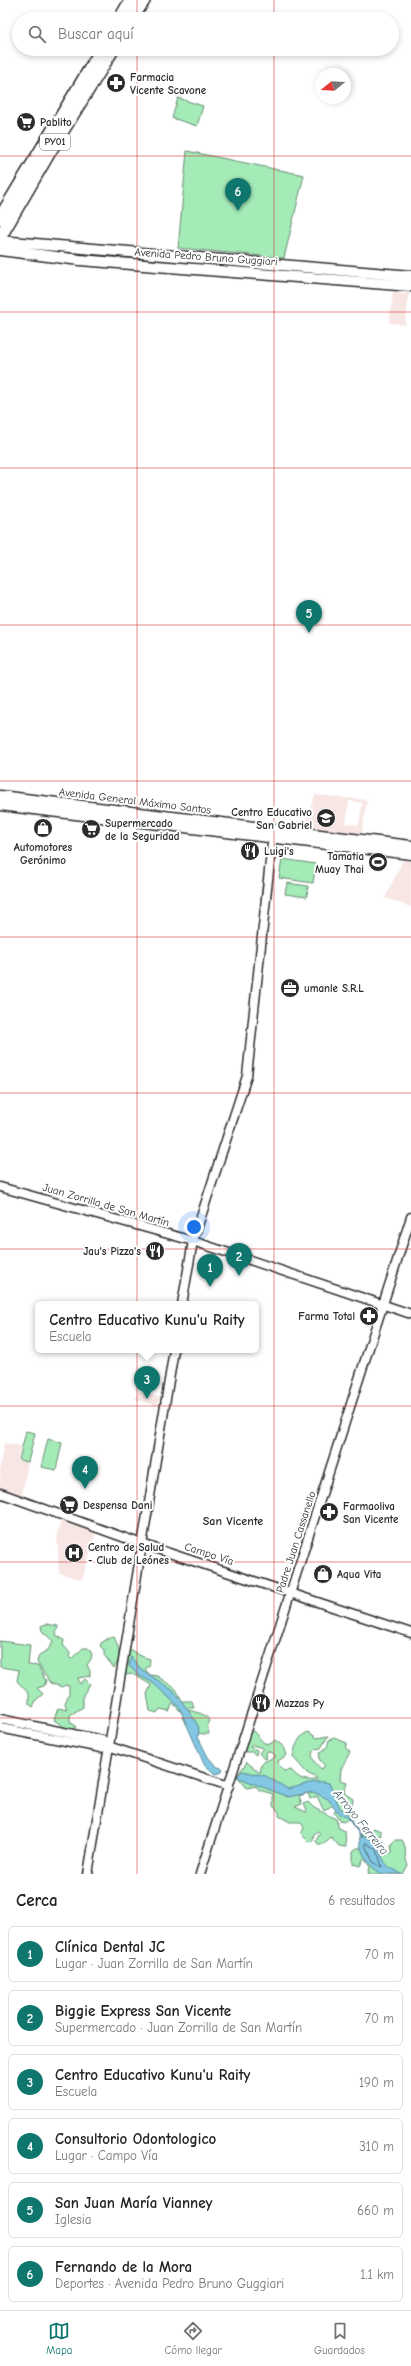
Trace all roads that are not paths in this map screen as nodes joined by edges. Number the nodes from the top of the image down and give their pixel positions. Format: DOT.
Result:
graph roads {
  1 [pos="131,0"];
  2 [pos="144,0"];
  3 [pos="124,12"];
  4 [pos="136,12"];
  5 [pos="98,56"];
  6 [pos="109,56"];
  7 [pos="0,218"];
  8 [pos="0,238"];
  9 [pos="0,241"];
  10 [pos="0,250"];
  11 [pos="411,276"];
  12 [pos="411,286"];
  13 [pos="0,796"];
  14 [pos="0,805"];
  15 [pos="272,834"];
  16 [pos="411,846"];
  17 [pos="411,854"];
  18 [pos="0,1187"];
  19 [pos="411,1217"];
  20 [pos="193,1241"];
  21 [pos="183,1301"];
  22 [pos="382,1304"];
  23 [pos="411,1314"];
  24 [pos="174,1353"];
  25 [pos="0,1494"];
  26 [pos="142,1544"];
  27 [pos="292,1592"];
  28 [pos="411,1633"];
  29 [pos="0,1720"];
  30 [pos="0,1728"];
  31 [pos="108,1746"];
  32 [pos="229,1786"];
  33 [pos="88,1874"];
  34 [pos="200,1874"];
  1 -- 3 [label="highway"];
  2 -- 4 [label="highway"];
  5 -- 7 [label="highway, PY01"];
  6 -- 8 [label="highway, PY01"];
  9 -- 11 [label="main road, Avenida Pedro Bruno Guggiari"];
  10 -- 12 [label="main road, Avenida Pedro Bruno Guggiari"];
  13 -- 15 [label="main road, Avenida General Máximo Santos"];
  14 -- 15 [label="main road, Avenida General Máximo Santos"];
  15 -- 16 [label="main road, Avenida General Máximo Santos"];
  15 -- 17 [label="main road, Avenida General Máximo Santos"];
  15 -- 20 [label="street"];
  18 -- 20 [label="street, Juan Zorrilla de San Martín"];
  19 -- 22 [label="street, Padre Juan Cassanello"];
  20 -- 21 [label="street"];
  20 -- 22 [label="street, Juan Zorrilla de San Martín"];
  22 -- 23 [label="street, Juan Zorrilla de San Martín"];
  22 -- 27 [label="street, Padre Juan Cassanello"];
  24 -- 26 [label="street"];
  25 -- 26 [label="street, Campo Vía"];
  26 -- 27 [label="street, Campo Vía"];
  26 -- 31 [label="street"];
  27 -- 28 [label="street, Campo Vía"];
  27 -- 32 [label="street, Padre Juan Cassanello"];
  29 -- 31 [label="street"];
  30 -- 31 [label="street"];
  31 -- 32 [label="street"];
  31 -- 33 [label="street"];
  32 -- 34 [label="street, Padre Juan Cassanello"];
}
